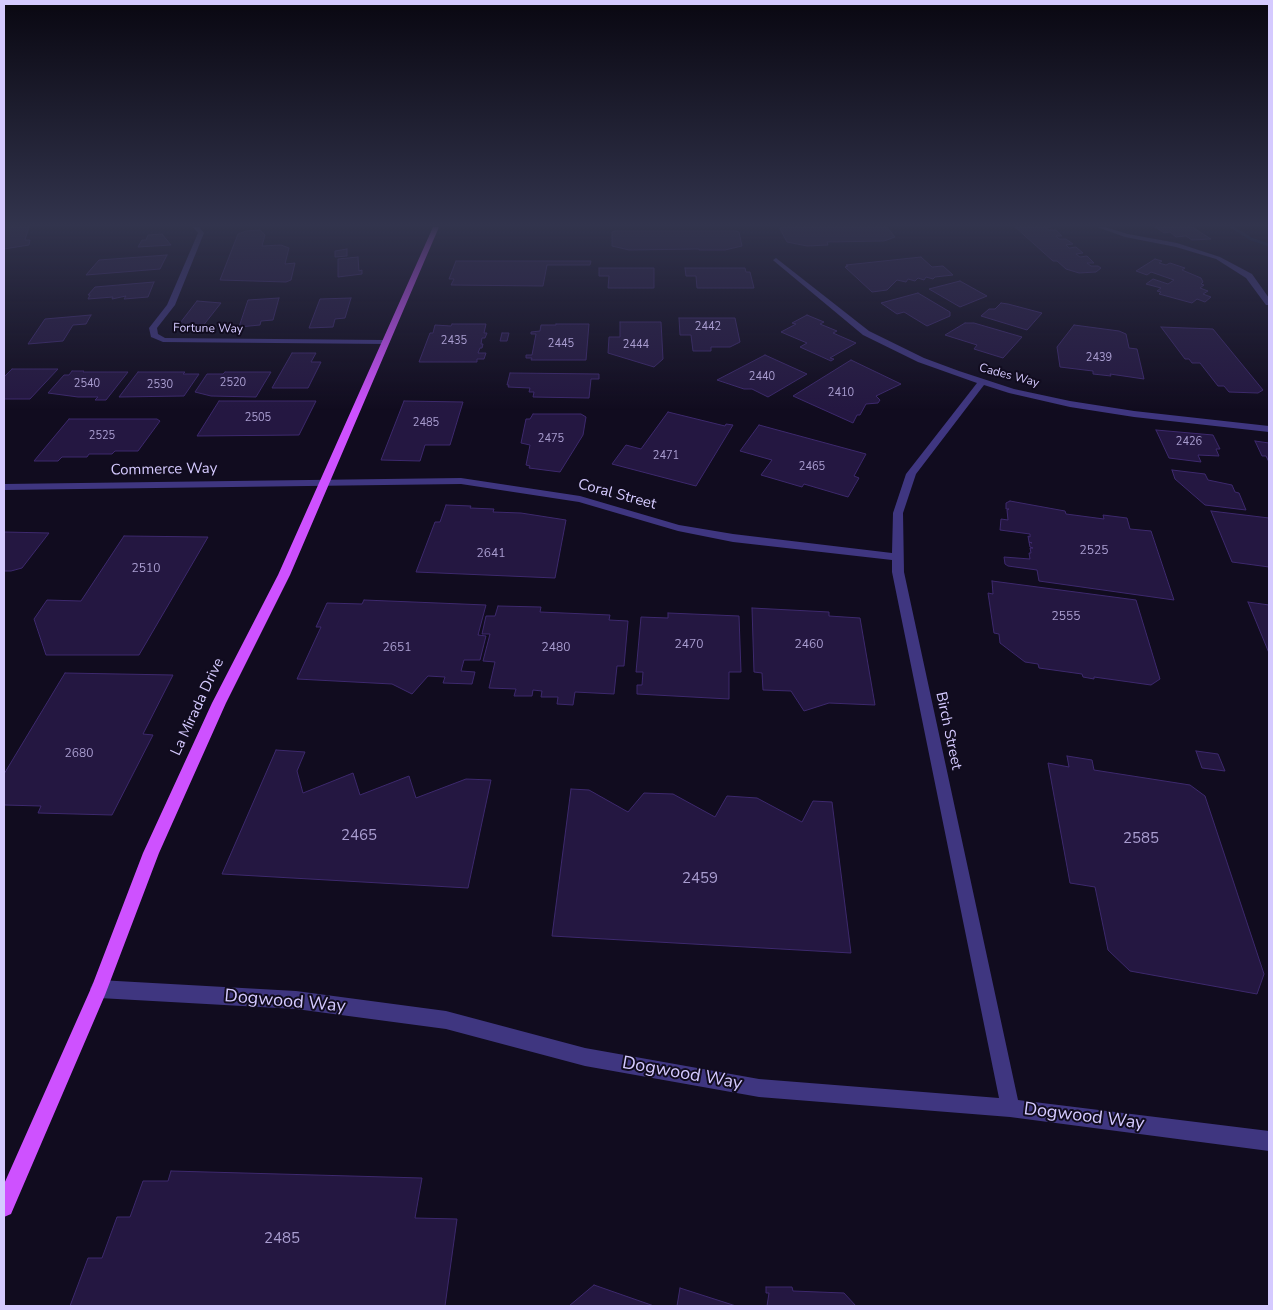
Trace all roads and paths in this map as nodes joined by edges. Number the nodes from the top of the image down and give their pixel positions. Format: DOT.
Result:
graph roads {
  1 [pos="177,288"];
  2 [pos="409,288"];
  3 [pos="809,288"];
  4 [pos="1259,288"];
  5 [pos="1269,303"];
  6 [pos="386,342"];
  7 [pos="982,382"];
  8 [pos="1269,429"];
  9 [pos="326,484"];
  10 [pos="4,487"];
  11 [pos="898,557"];
  12 [pos="99,989"];
  13 [pos="1010,1108"];
  14 [pos="1269,1141"];
  15 [pos="4,1207"];
  1 -- 6 [label="street, Fortune Way"];
  2 -- 6 [label="main road, La Mirada Drive"];
  3 -- 7 [label="street, Cades Way"];
  4 -- 5 [label="street"];
  6 -- 9 [label="main road, La Mirada Drive"];
  7 -- 8 [label="street, Cades Way"];
  7 -- 11 [label="street, Birch Street"];
  9 -- 10 [label="street, Commerce Way"];
  9 -- 11 [label="street, Coral Street"];
  9 -- 12 [label="main road, La Mirada Drive"];
  11 -- 13 [label="street, Birch Street"];
  12 -- 13 [label="street, Dogwood Way"];
  12 -- 15 [label="main road, La Mirada Drive"];
  13 -- 14 [label="street, Dogwood Way"];
}
